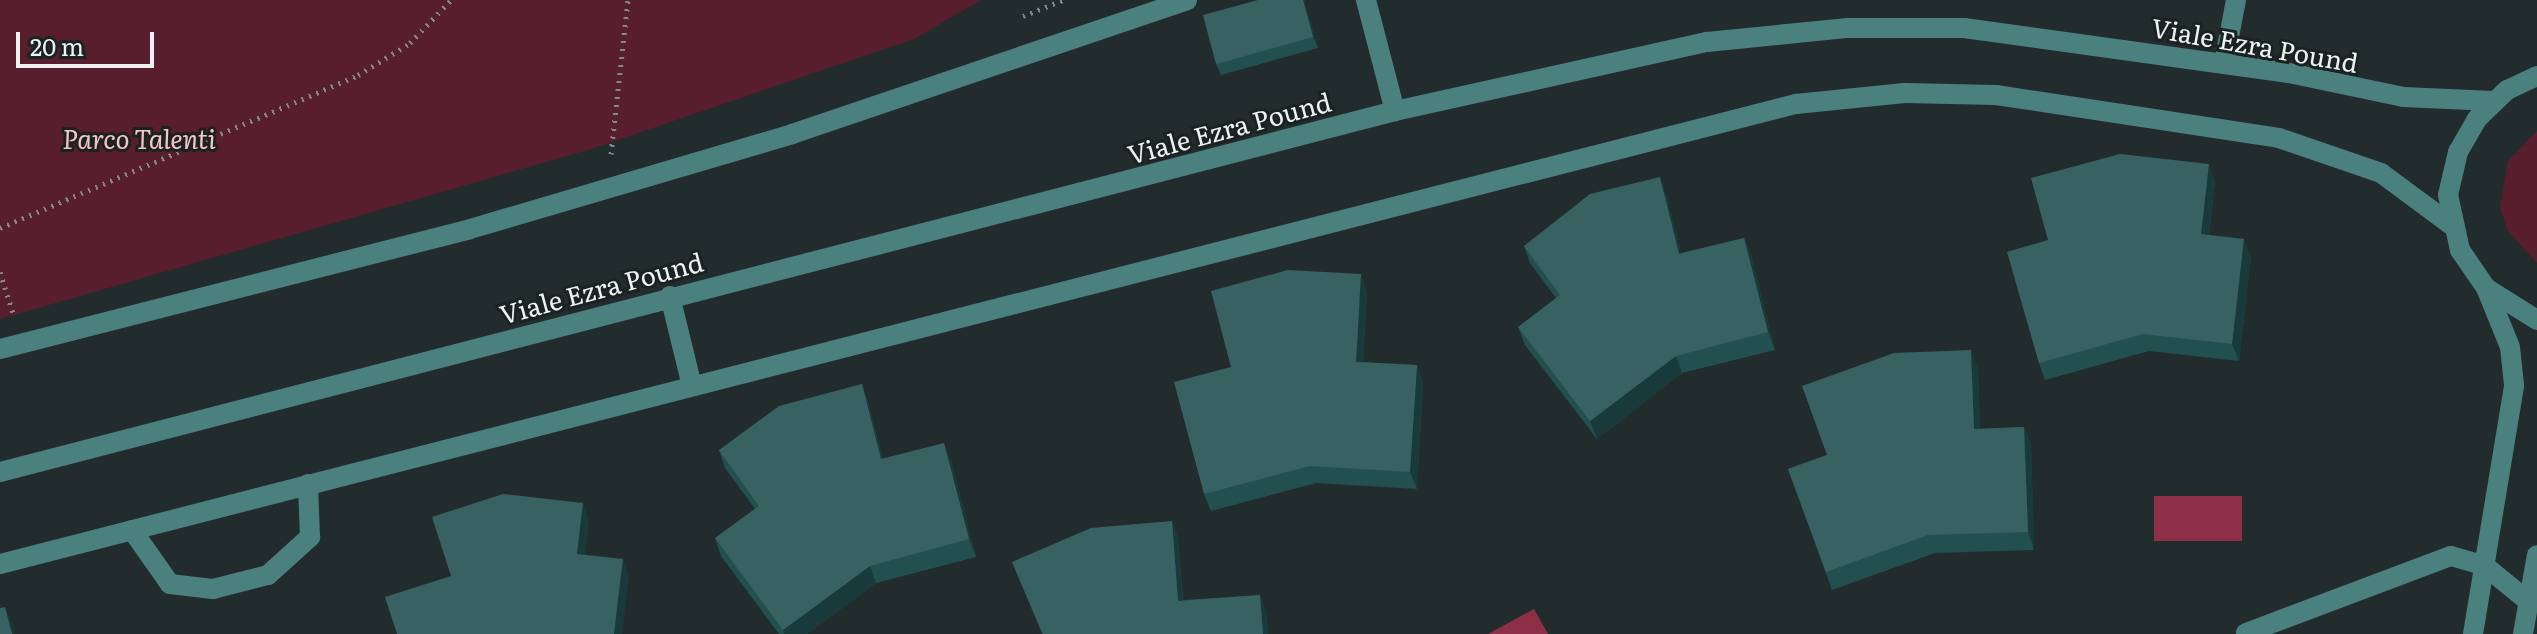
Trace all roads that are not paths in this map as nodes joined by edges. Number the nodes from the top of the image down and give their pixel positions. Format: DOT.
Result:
graph roads {
  1 [pos="1187,0"];
  2 [pos="1366,0"];
  3 [pos="2236,0"];
  4 [pos="2224,63"];
  5 [pos="2537,76"];
  6 [pos="2493,101"];
  7 [pos="1395,111"];
  8 [pos="2450,224"];
  9 [pos="2486,288"];
  10 [pos="670,296"];
  11 [pos="2537,320"];
  12 [pos="0,349"];
  13 [pos="691,382"];
  14 [pos="0,472"];
  15 [pos="308,484"];
  16 [pos="132,530"];
  17 [pos="2537,555"];
  18 [pos="0,564"];
  19 [pos="2485,566"];
  20 [pos="2529,602"];
  21 [pos="2246,633"];
  22 [pos="2473,634"];
  23 [pos="2523,634"];
  1 -- 12 [label="street"];
  2 -- 7 [label="street"];
  3 -- 4 [label="street"];
  4 -- 6 [label="street, Viale Ezra Pound"];
  4 -- 7 [label="street, Viale Ezra Pound"];
  5 -- 6 [label="street"];
  6 -- 8 [label="street"];
  7 -- 10 [label="street, Viale Ezra Pound"];
  8 -- 9 [label="street"];
  8 -- 13 [label="street"];
  9 -- 11 [label="street"];
  9 -- 19 [label="street"];
  10 -- 13 [label="street"];
  10 -- 14 [label="street, Viale Ezra Pound"];
  13 -- 15 [label="street"];
  15 -- 16 [label="street"];
  15 -- 16 [label="street"];
  16 -- 18 [label="street"];
  17 -- 20 [label="street"];
  19 -- 20 [label="street"];
  19 -- 21 [label="street"];
  19 -- 22 [label="street"];
  20 -- 23 [label="street"];
}
